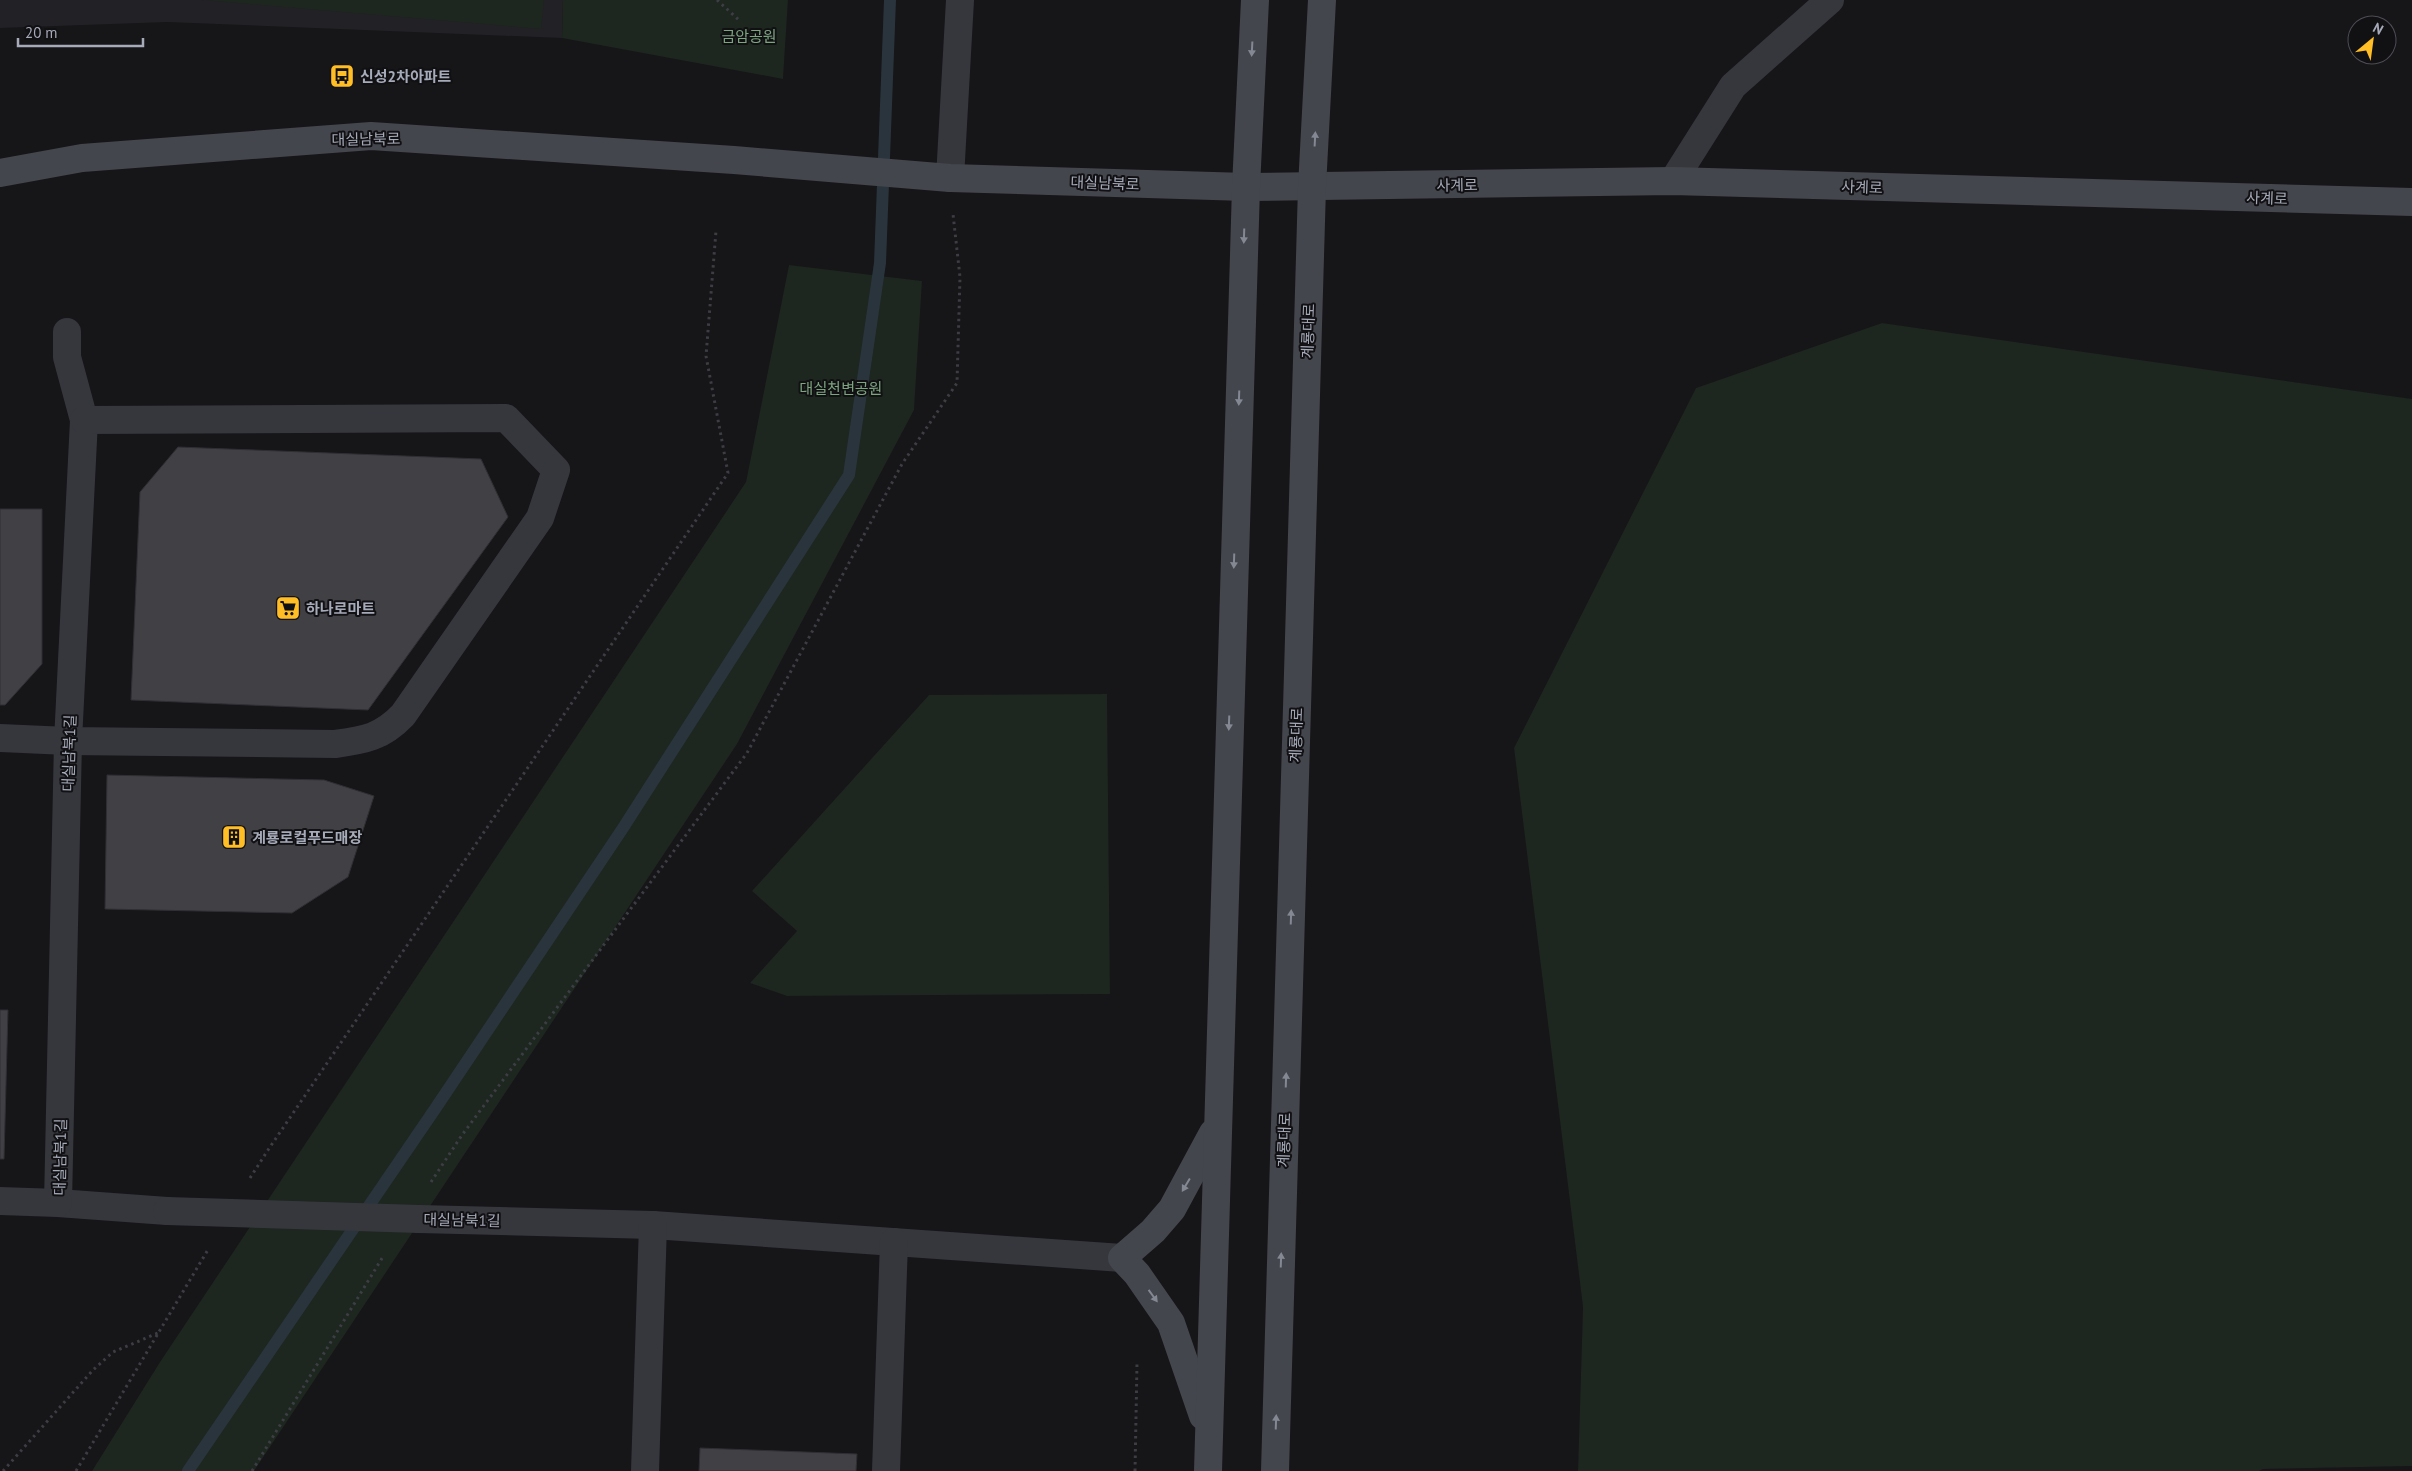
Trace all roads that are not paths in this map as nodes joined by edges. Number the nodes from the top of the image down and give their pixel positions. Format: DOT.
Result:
graph roads {
  1 [pos="960,0"];
  2 [pos="1255,0"];
  3 [pos="1322,0"];
  4 [pos="1830,0"];
  5 [pos="0,173"];
  6 [pos="950,178"];
  7 [pos="1673,181"];
  8 [pos="1246,187"];
  9 [pos="1312,187"];
  10 [pos="2412,202"];
  11 [pos="67,332"];
  12 [pos="84,420"];
  13 [pos="0,738"];
  14 [pos="68,741"];
  15 [pos="1217,1126"];
  16 [pos="0,1201"];
  17 [pos="58,1203"];
  18 [pos="654,1224"];
  19 [pos="894,1242"];
  20 [pos="1122,1258"];
  21 [pos="1209,1434"];
  22 [pos="645,1471"];
  23 [pos="886,1471"];
  24 [pos="1208,1471"];
  25 [pos="1275,1471"];
  1 -- 6 [label="street"];
  2 -- 8 [label="main road, one-way"];
  9 -- 3 [label="main road, 계룡대로, one-way"];
  4 -- 7 [label="street"];
  5 -- 6 [label="main road, 대실남북로"];
  6 -- 8 [label="main road, 대실남북로"];
  7 -- 9 [label="main road, 사계로"];
  7 -- 10 [label="main road, 사계로"];
  8 -- 9 [label="main road, 대실남북로"];
  8 -- 15 [label="main road, one-way"];
  25 -- 9 [label="main road, 계룡대로, one-way"];
  11 -- 12 [label="street, 대실남북1길"];
  12 -- 14 [label="street, 대실남북1길"];
  12 -- 14 [label="street"];
  13 -- 14 [label="street"];
  14 -- 17 [label="street, 대실남북1길"];
  15 -- 20 [label="main road, one-way"];
  15 -- 21 [label="main road"];
  16 -- 17 [label="street"];
  17 -- 18 [label="street, 대실남북1길, bridge"];
  18 -- 19 [label="street, 대실남북1길"];
  18 -- 22 [label="street"];
  19 -- 20 [label="street, 대실남북1길"];
  19 -- 23 [label="street"];
  20 -- 21 [label="main road, one-way"];
  21 -- 24 [label="main road"];
}
